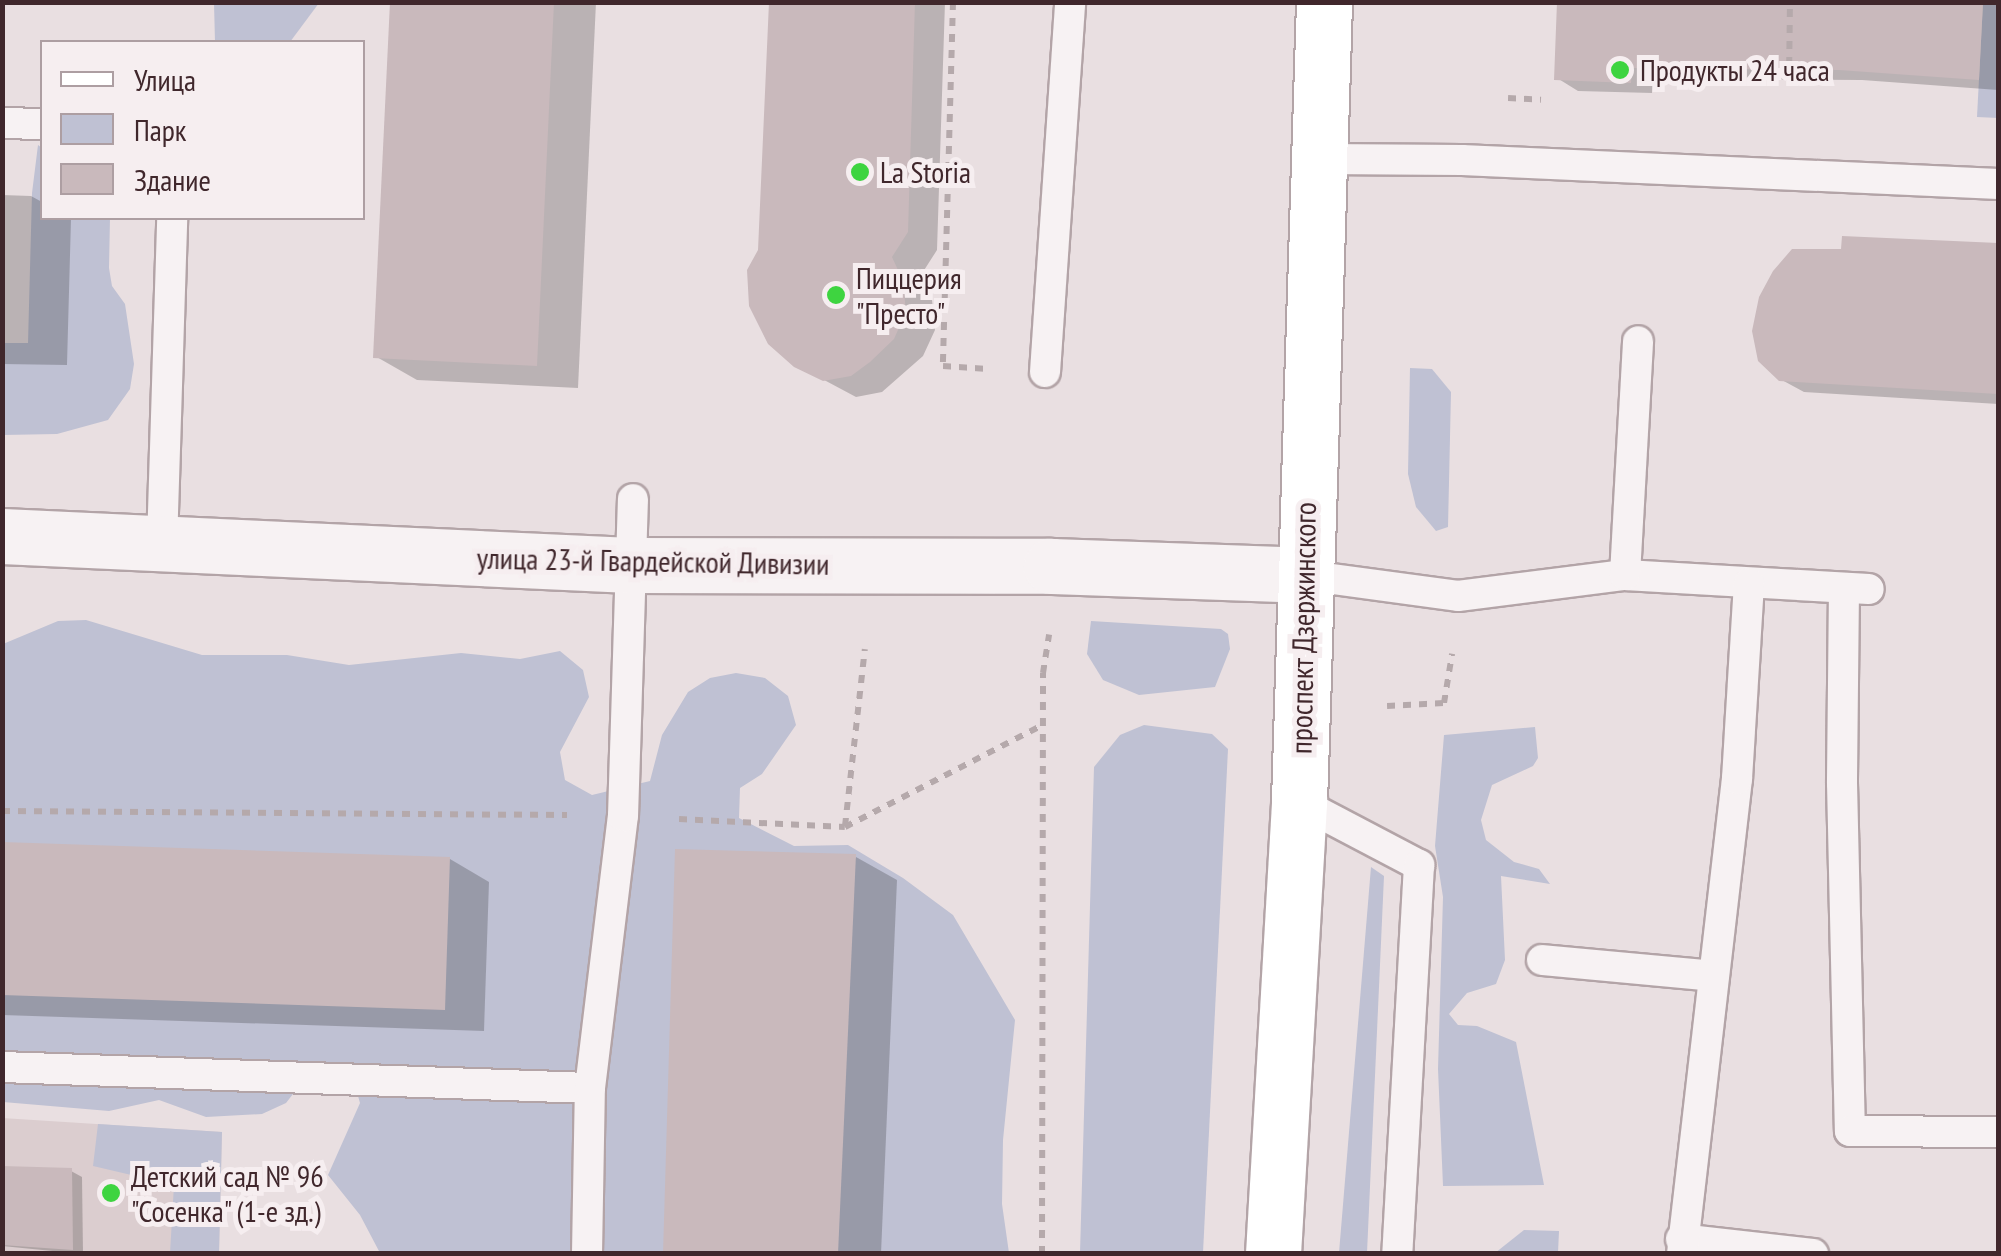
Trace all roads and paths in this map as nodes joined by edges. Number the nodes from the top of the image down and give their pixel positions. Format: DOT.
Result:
graph roads {
  1 [pos="953,2"];
  2 [pos="1070,2"];
  3 [pos="1324,2"];
  4 [pos="1790,2"];
  5 [pos="1788,81"];
  6 [pos="2,123"];
  7 [pos="40,124"];
  8 [pos="1322,159"];
  9 [pos="1998,184"];
  10 [pos="172,220"];
  11 [pos="1638,341"];
  12 [pos="1045,372"];
  13 [pos="633,499"];
  14 [pos="2,536"];
  15 [pos="162,544"];
  16 [pos="630,565"];
  17 [pos="1303,575"];
  18 [pos="1626,575"];
  19 [pos="1749,583"];
  20 [pos="1052,617"];
  21 [pos="1454,643"];
  22 [pos="866,649"];
  23 [pos="1387,706"];
  24 [pos="1043,725"];
  25 [pos="1300,802"];
  26 [pos="2,811"];
  27 [pos="623,816"];
  28 [pos="845,827"];
  29 [pos="1542,960"];
  30 [pos="1712,976"];
  31 [pos="2,1068"];
  32 [pos="590,1088"];
  33 [pos="1998,1132"];
  34 [pos="1682,1246"];
  35 [pos="587,1254"];
  36 [pos="1042,1254"];
  37 [pos="1273,1254"];
  38 [pos="1397,1254"];
  39 [pos="1813,1254"];
  1 -- 12 [label="path"];
  2 -- 12 [label="lane"];
  3 -- 8 [label="main road, проспект Дзержинского"];
  4 -- 5 [label="path"];
  6 -- 7 [label="lane"];
  8 -- 9 [label="lane"];
  8 -- 17 [label="main road, проспект Дзержинского"];
  10 -- 15 [label="lane"];
  11 -- 18 [label="lane"];
  13 -- 16 [label="lane"];
  14 -- 15 [label="street, улица 23-й Гвардейской Дивизии"];
  15 -- 16 [label="street, улица 23-й Гвардейской Дивизии"];
  16 -- 17 [label="street, улица 23-й Гвардейской Дивизии"];
  16 -- 27 [label="lane"];
  17 -- 18 [label="lane"];
  17 -- 25 [label="main road, проспект Дзержинского"];
  18 -- 19 [label="lane"];
  19 -- 30 [label="lane"];
  19 -- 33 [label="lane"];
  20 -- 24 [label="path"];
  21 -- 23 [label="path"];
  22 -- 28 [label="path"];
  24 -- 28 [label="path"];
  24 -- 36 [label="path"];
  25 -- 37 [label="main road, проспект Дзержинского"];
  25 -- 38 [label="lane"];
  26 -- 27 [label="path"];
  27 -- 28 [label="path"];
  27 -- 32 [label="lane"];
  29 -- 30 [label="lane"];
  30 -- 34 [label="lane"];
  31 -- 32 [label="lane"];
  32 -- 35 [label="lane"];
  34 -- 39 [label="lane"];
}
